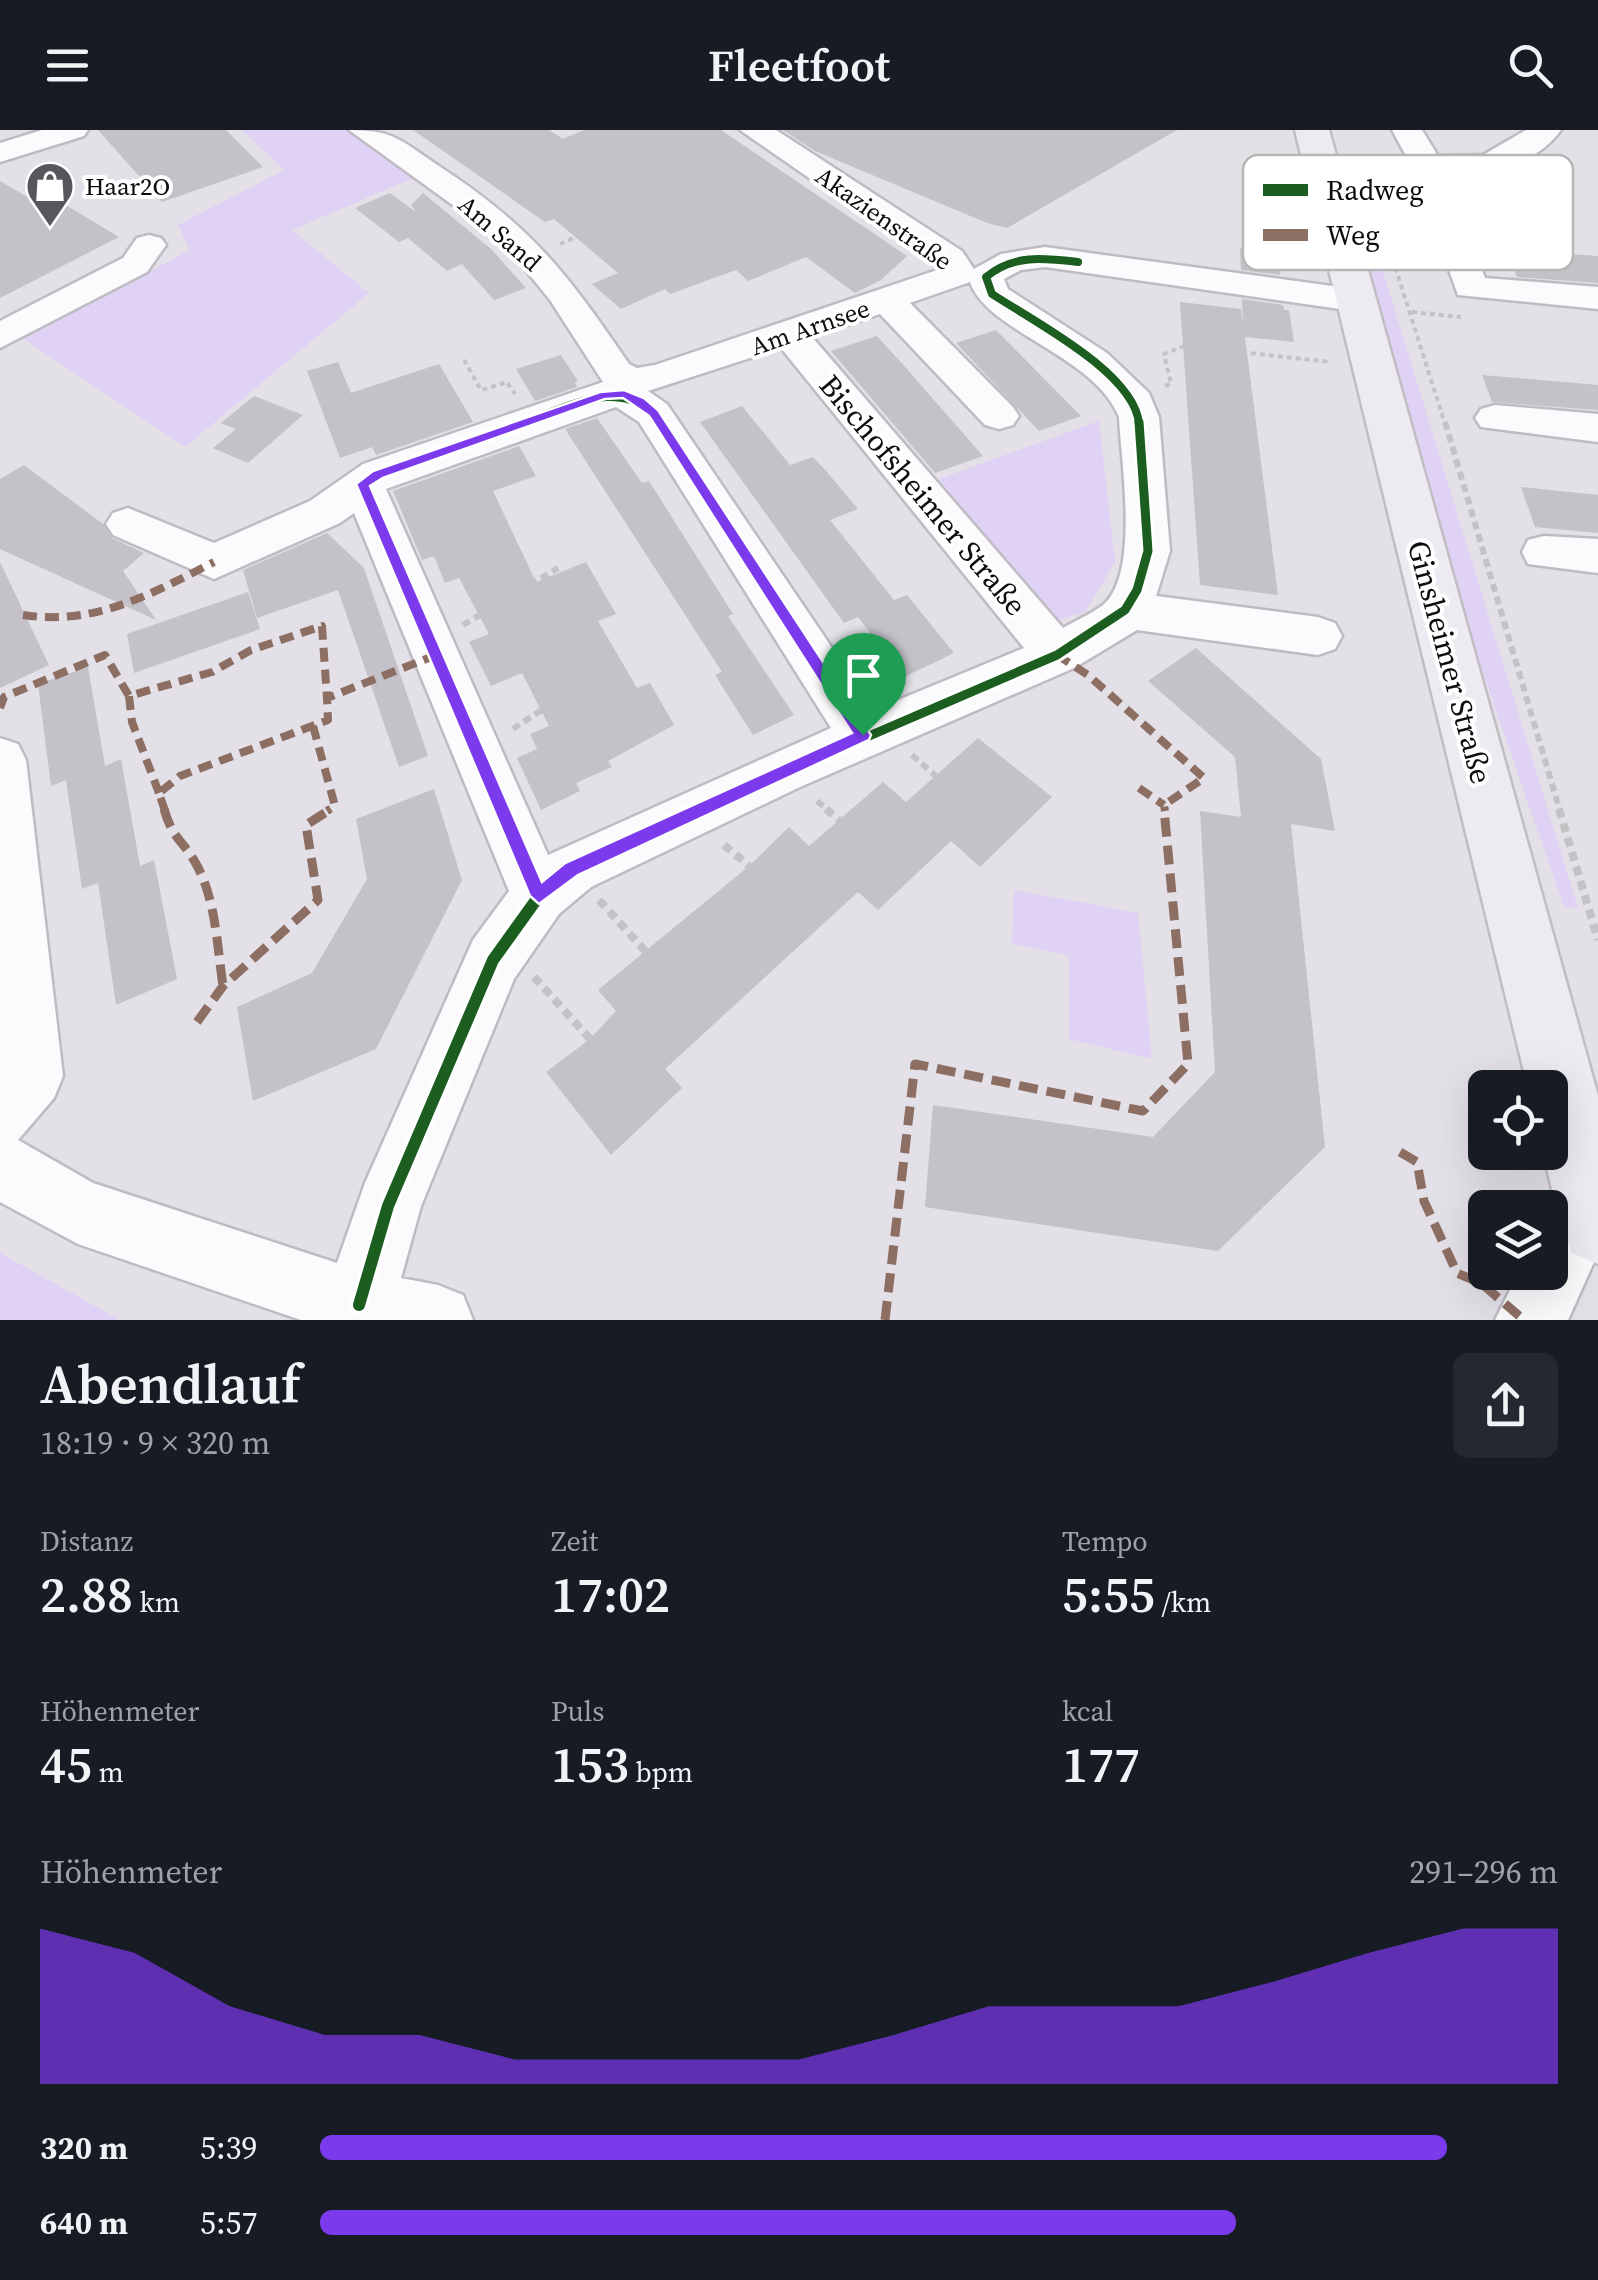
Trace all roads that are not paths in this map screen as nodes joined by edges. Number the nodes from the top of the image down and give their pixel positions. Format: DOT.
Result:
graph roads {
  1 [pos="73,130"];
  2 [pos="364,130"];
  3 [pos="755,130"];
  4 [pos="1407,130"];
  5 [pos="1546,130"];
  6 [pos="0,153"];
  7 [pos="1421,155"];
  8 [pos="1513,155"];
  9 [pos="149,245"];
  10 [pos="1351,270"];
  11 [pos="1465,270"];
  12 [pos="973,276"];
  13 [pos="1598,298"];
  14 [pos="887,300"];
  15 [pos="1354,300"];
  16 [pos="789,334"];
  17 [pos="0,336"];
  18 [pos="642,386"];
  19 [pos="999,416"];
  20 [pos="1496,418"];
  21 [pos="1598,428"];
  22 [pos="362,484"];
  23 [pos="128,524"];
  24 [pos="1544,552"];
  25 [pos="1598,556"];
  26 [pos="1125,610"];
  27 [pos="1318,636"];
  28 [pos="1056,655"];
  29 [pos="863,735"];
  30 [pos="0,760"];
  31 [pos="555,882"];
  32 [pos="0,1116"];
  33 [pos="0,1165"];
  34 [pos="1594,1210"];
  35 [pos="359,1305"];
  36 [pos="438,1320"];
  37 [pos="1530,1320"];
  1 -- 6 [label="street"];
  2 -- 18 [label="street, Am Sand"];
  3 -- 12 [label="street, Akazienstraße"];
  4 -- 7 [label="street"];
  5 -- 8 [label="street"];
  9 -- 17 [label="street"];
  10 -- 15 [label="main road, Ginsheimer Straße"];
  11 -- 13 [label="street"];
  12 -- 14 [label="street, Am Arnsee"];
  12 -- 15 [label="street, Akazienstraße"];
  12 -- 26 [label="street"];
  14 -- 16 [label="street, Am Arnsee"];
  14 -- 19 [label="street"];
  15 -- 34 [label="main road, Ginsheimer Straße"];
  16 -- 18 [label="street, Am Arnsee"];
  16 -- 28 [label="street, Bischofsheimer Straße"];
  18 -- 22 [label="street, Am Arnsee"];
  18 -- 29 [label="street"];
  20 -- 21 [label="street"];
  22 -- 23 [label="street, Am Arnsee"];
  22 -- 31 [label="street"];
  24 -- 25 [label="street"];
  26 -- 27 [label="street"];
  26 -- 28 [label="street"];
  28 -- 29 [label="street"];
  29 -- 31 [label="street"];
  30 -- 32 [label="street"];
  31 -- 35 [label="street"];
  33 -- 35 [label="street"];
  34 -- 37 [label="street, Ginsheimer Straße"];
  35 -- 36 [label="street"];
}
